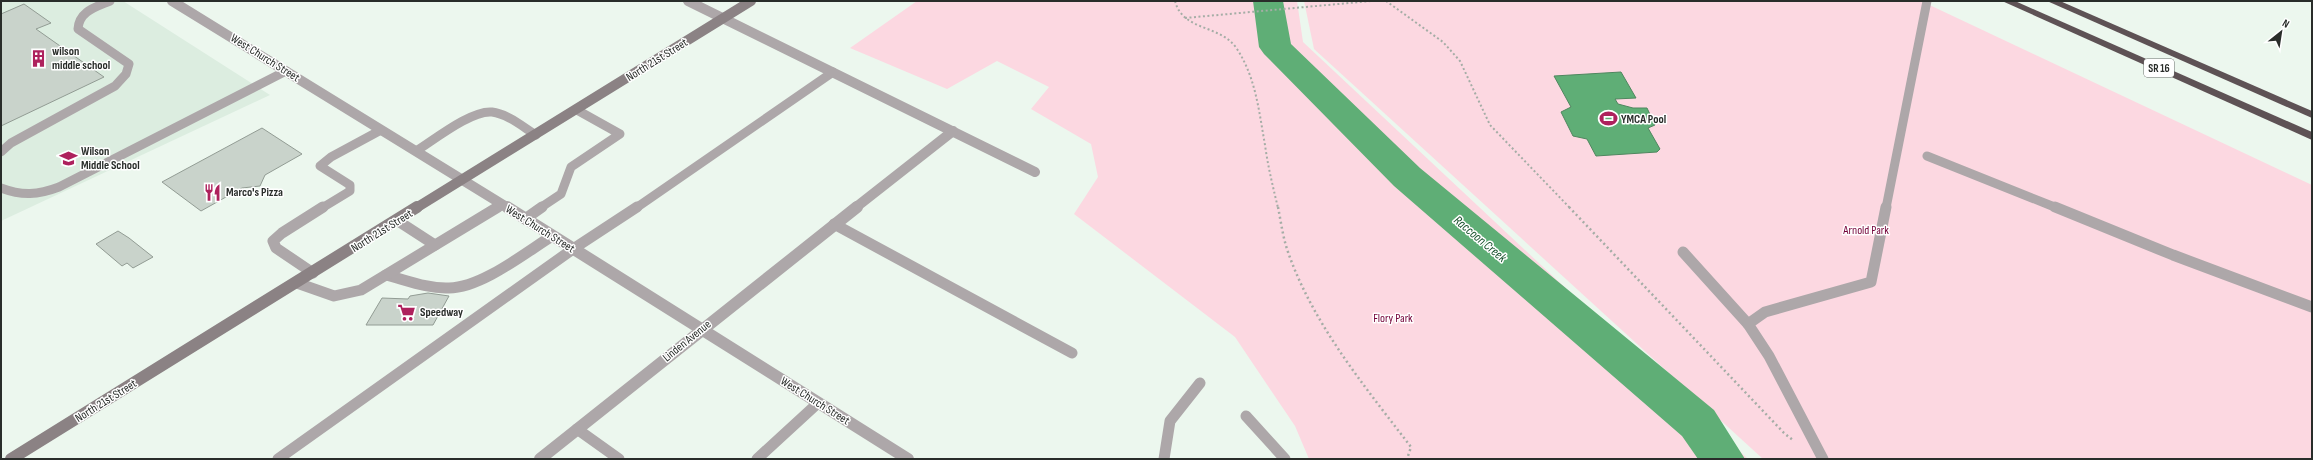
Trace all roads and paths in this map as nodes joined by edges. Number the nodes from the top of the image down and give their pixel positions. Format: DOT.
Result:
graph roads {
  1 [pos="110,1"];
  2 [pos="172,1"];
  3 [pos="688,1"];
  4 [pos="752,1"];
  5 [pos="1174,1"];
  6 [pos="1371,1"];
  7 [pos="1386,1"];
  8 [pos="1927,1"];
  9 [pos="2007,1"];
  10 [pos="2052,1"];
  11 [pos="724,18"];
  12 [pos="1184,18"];
  13 [pos="286,71"];
  14 [pos="833,72"];
  15 [pos="577,110"];
  16 [pos="2311,115"];
  17 [pos="381,130"];
  18 [pos="953,131"];
  19 [pos="536,136"];
  20 [pos="2312,136"];
  21 [pos="416,151"];
  22 [pos="1,152"];
  23 [pos="1927,156"];
  24 [pos="1035,172"];
  25 [pos="464,180"];
  26 [pos="1,188"];
  27 [pos="502,205"];
  28 [pos="525,219"];
  29 [pos="398,221"];
  30 [pos="834,224"];
  31 [pos="552,236"];
  32 [pos="435,245"];
  33 [pos="573,249"];
  34 [pos="1682,252"];
  35 [pos="313,273"];
  36 [pos="386,275"];
  37 [pos="297,283"];
  38 [pos="2312,307"];
  39 [pos="1748,324"];
  40 [pos="702,330"];
  41 [pos="1072,353"];
  42 [pos="1200,383"];
  43 [pos="818,403"];
  44 [pos="1246,416"];
  45 [pos="577,429"];
  46 [pos="1800,446"];
  47 [pos="11,459"];
  48 [pos="278,459"];
  49 [pos="540,459"];
  50 [pos="619,459"];
  51 [pos="757,459"];
  52 [pos="908,459"];
  53 [pos="1164,459"];
  54 [pos="1285,459"];
  55 [pos="1407,459"];
  56 [pos="1822,459"];
  1 -- 22 [label="lane"];
  2 -- 13 [label="street, West Church Street"];
  3 -- 11 [label="street"];
  4 -- 11 [label="main road, North 21st Street"];
  5 -- 12 [label="path"];
  6 -- 12 [label="path"];
  7 -- 46 [label="path"];
  8 -- 39 [label="lane"];
  9 -- 20 [label="highway, SR 16"];
  10 -- 16 [label="highway, SR 16"];
  11 -- 14 [label="street"];
  11 -- 15 [label="main road, North 21st Street"];
  12 -- 55 [label="path"];
  13 -- 17 [label="street, West Church Street"];
  13 -- 26 [label="lane"];
  14 -- 18 [label="street"];
  14 -- 33 [label="lane"];
  15 -- 19 [label="main road, North 21st Street"];
  15 -- 28 [label="lane"];
  17 -- 21 [label="street, West Church Street"];
  17 -- 35 [label="lane"];
  18 -- 24 [label="street"];
  18 -- 30 [label="street, Linden Avenue"];
  19 -- 21 [label="lane"];
  19 -- 25 [label="main road, North 21st Street"];
  21 -- 25 [label="street, West Church Street"];
  23 -- 38 [label="lane"];
  25 -- 27 [label="street, West Church Street"];
  25 -- 29 [label="main road, North 21st Street"];
  27 -- 28 [label="street, West Church Street"];
  27 -- 32 [label="lane"];
  28 -- 31 [label="street, West Church Street"];
  29 -- 32 [label="lane"];
  29 -- 35 [label="main road, North 21st Street"];
  30 -- 40 [label="street, Linden Avenue"];
  30 -- 41 [label="lane"];
  31 -- 33 [label="street, West Church Street"];
  31 -- 36 [label="lane"];
  32 -- 36 [label="lane"];
  33 -- 40 [label="street, West Church Street"];
  33 -- 48 [label="lane"];
  34 -- 39 [label="lane"];
  35 -- 37 [label="main road, North 21st Street"];
  36 -- 37 [label="lane"];
  37 -- 47 [label="main road, North 21st Street"];
  39 -- 56 [label="lane"];
  40 -- 43 [label="street, West Church Street"];
  40 -- 45 [label="street, Linden Avenue"];
  42 -- 53 [label="lane"];
  43 -- 51 [label="lane"];
  43 -- 52 [label="street, West Church Street"];
  44 -- 54 [label="lane"];
  45 -- 49 [label="street, Linden Avenue"];
  45 -- 50 [label="lane"];
}
